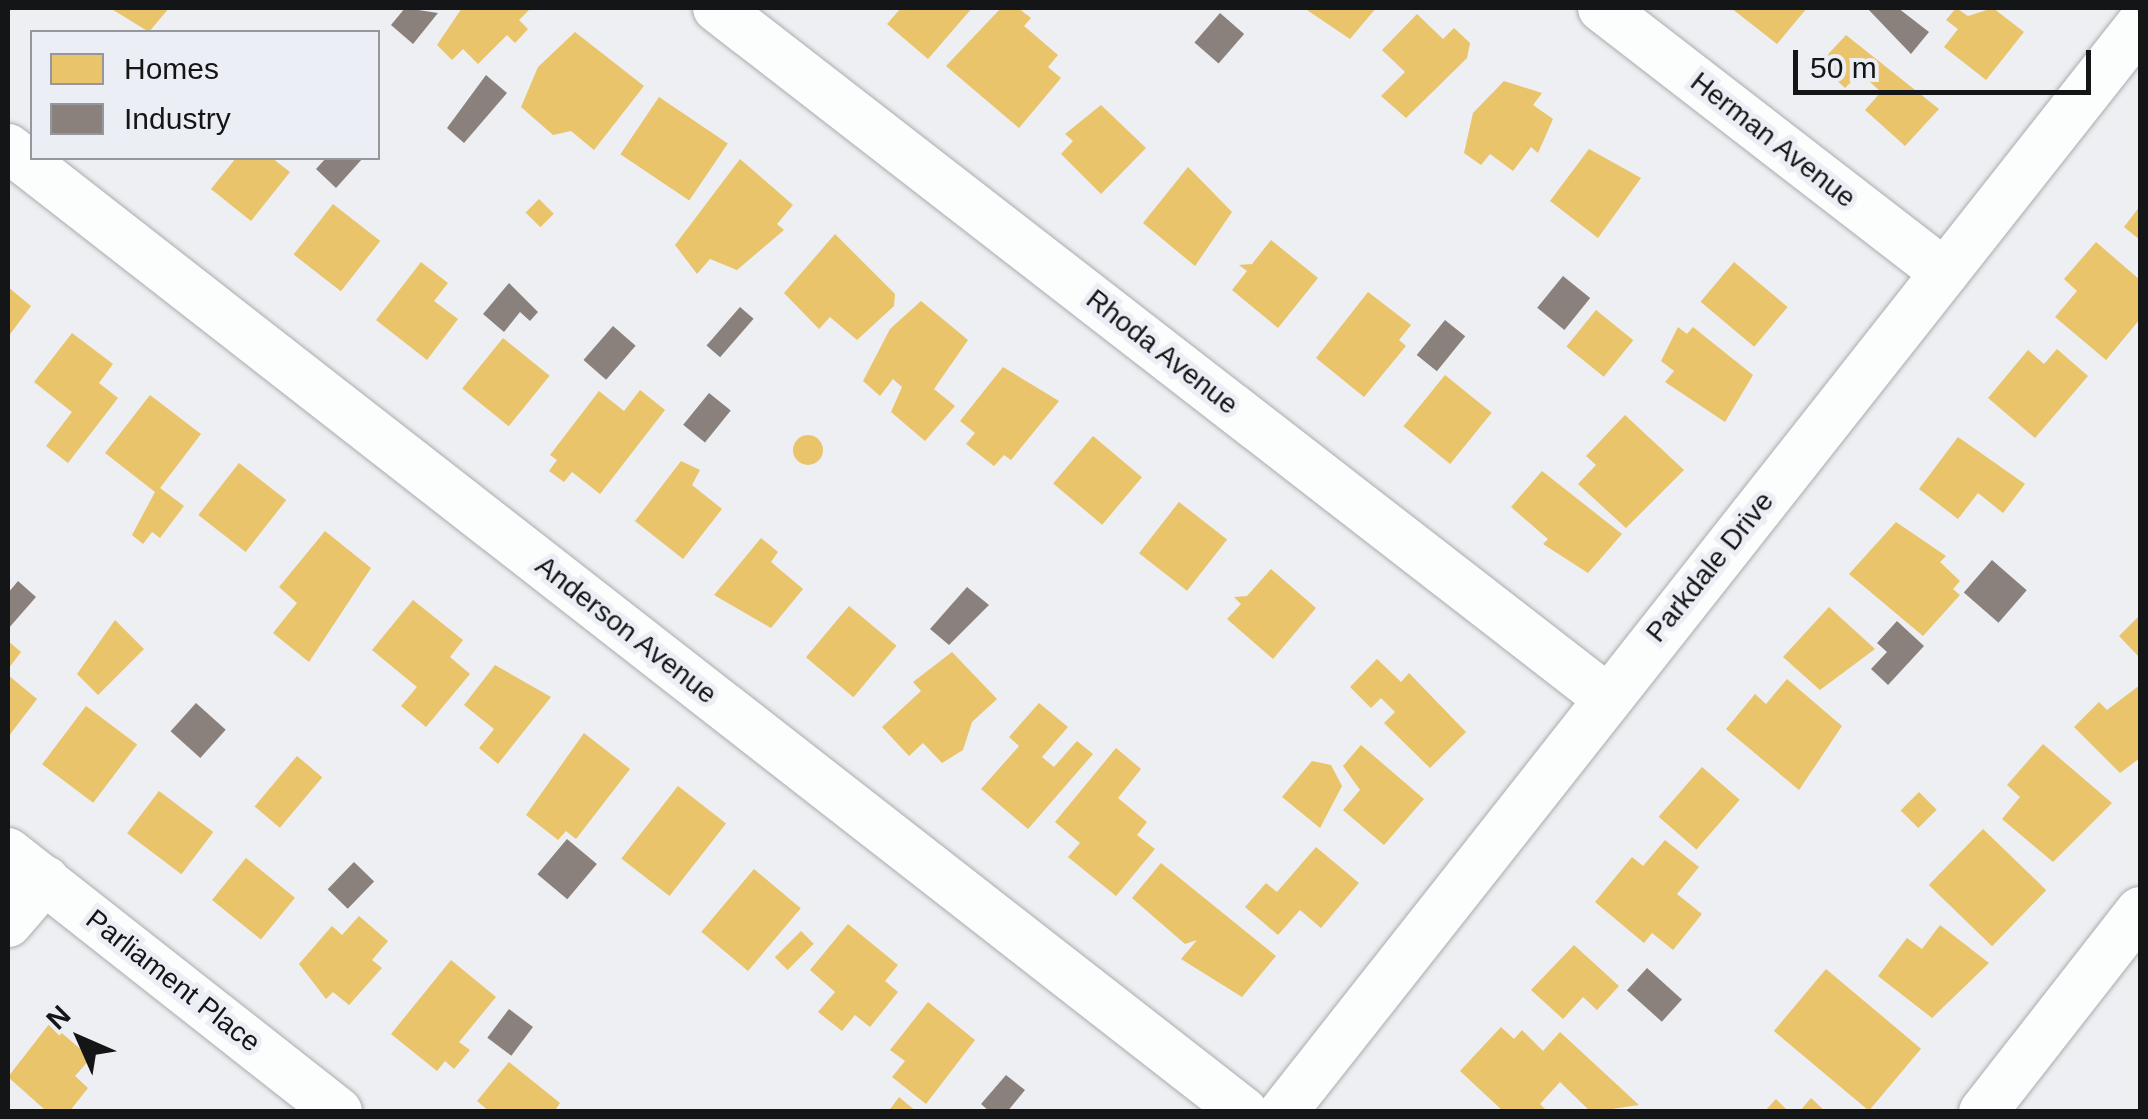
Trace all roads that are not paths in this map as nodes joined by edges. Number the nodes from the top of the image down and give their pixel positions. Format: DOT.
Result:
graph roads {
  1 [pos="717,8"];
  2 [pos="1602,8"];
  3 [pos="2140,26"];
  4 [pos="8,148"];
  5 [pos="1945,273"];
  6 [pos="1606,697"];
  7 [pos="26,866"];
  8 [pos="2140,911"];
  9 [pos="8,923"];
  10 [pos="338,1112"];
  11 [pos="1244,1112"];
  12 [pos="1283,1112"];
  13 [pos="1983,1112"];
  1 -- 6 [label="street, Rhoda Avenue"];
  2 -- 5 [label="street, Herman Avenue"];
  3 -- 5 [label="street, Parkdale Drive"];
  4 -- 11 [label="street, Anderson Avenue"];
  5 -- 6 [label="street, Parkdale Drive"];
  6 -- 12 [label="street, Parkdale Drive"];
  7 -- 9 [label="street"];
  7 -- 10 [label="street, Parliament Place"];
  8 -- 13 [label="street"];
}
